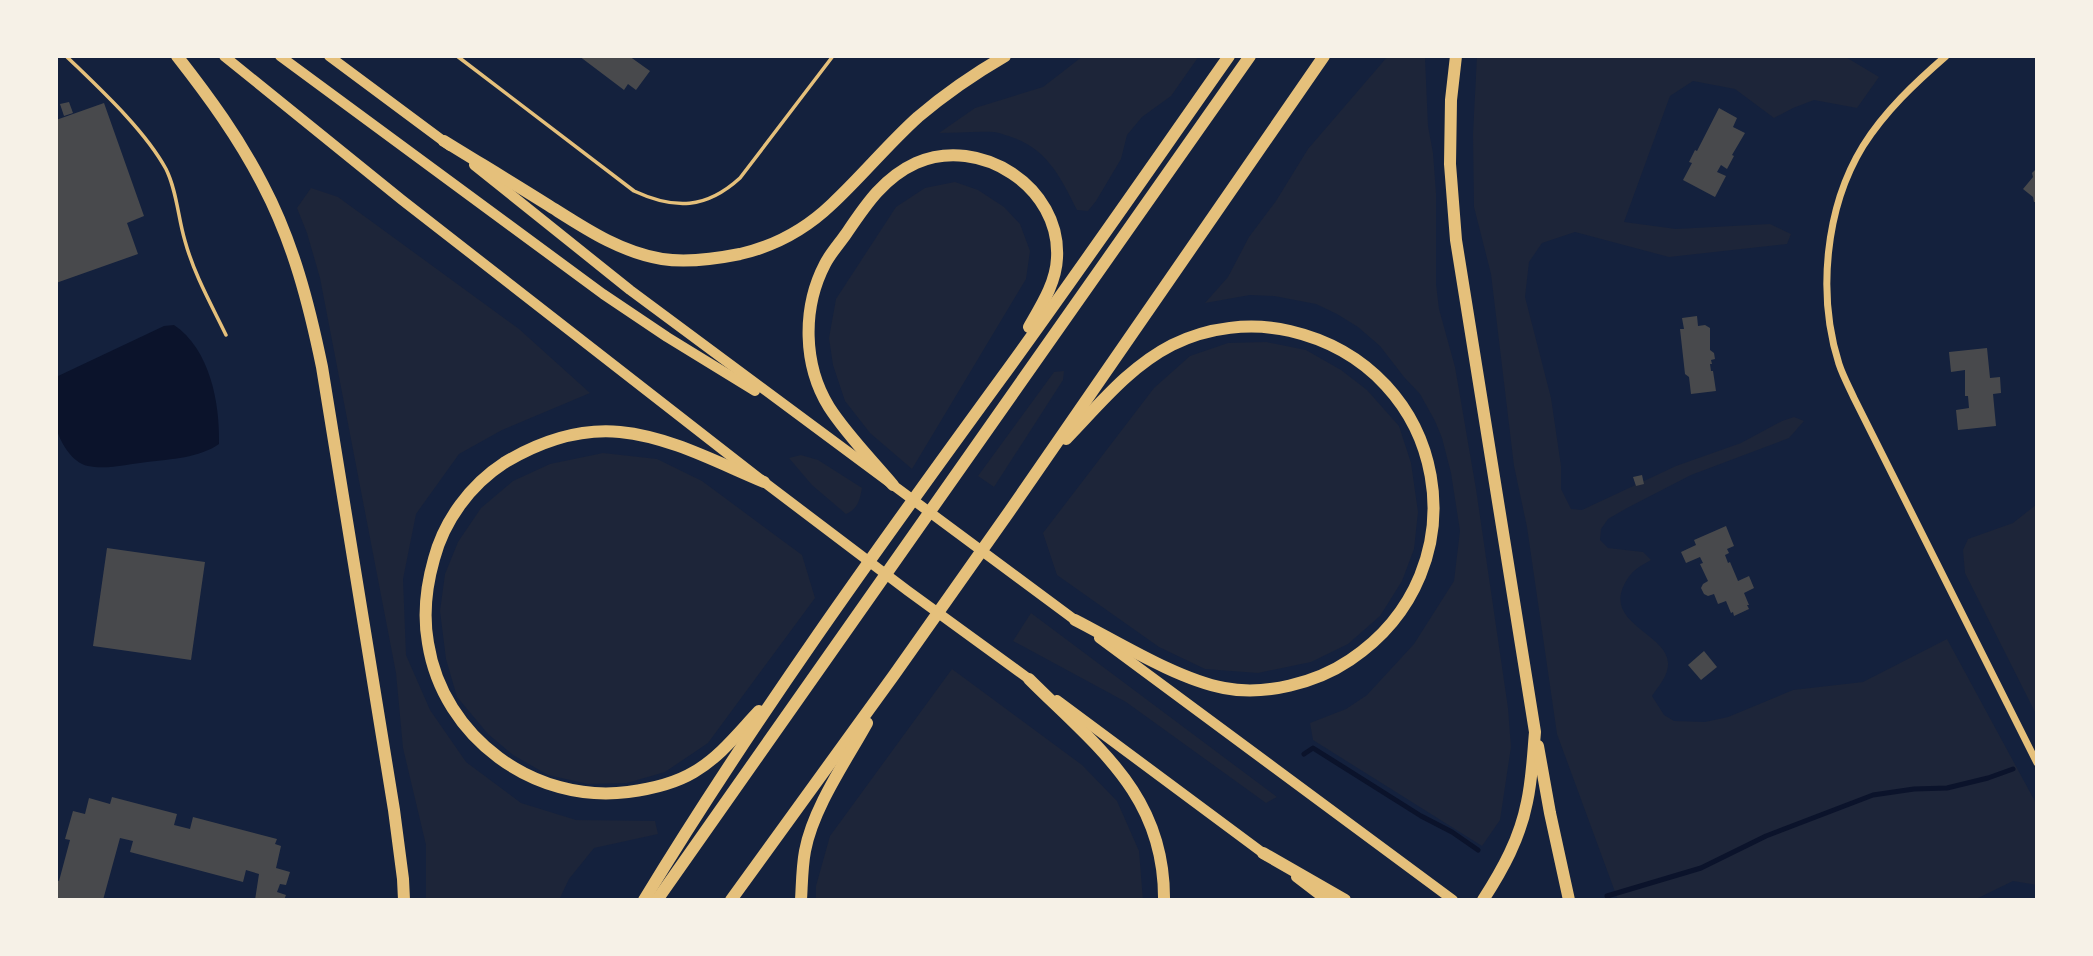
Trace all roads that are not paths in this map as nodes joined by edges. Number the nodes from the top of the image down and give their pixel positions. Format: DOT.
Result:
graph roads {
  1 [pos="66,56"];
  2 [pos="177,56"];
  3 [pos="224,56"];
  4 [pos="280,56"];
  5 [pos="329,56"];
  6 [pos="457,56"];
  7 [pos="833,56"];
  8 [pos="1005,56"];
  9 [pos="1229,56"];
  10 [pos="1250,56"];
  11 [pos="1324,56"];
  12 [pos="1456,56"];
  13 [pos="1946,56"];
  14 [pos="444,141"];
  15 [pos="226,335"];
  16 [pos="1001,379"];
  17 [pos="808,423"];
  18 [pos="1040,468"];
  19 [pos="764,482"];
  20 [pos="893,485"];
  21 [pos="1075,620"];
  22 [pos="894,674"];
  23 [pos="1029,680"];
  24 [pos="784,685"];
  25 [pos="1535,732"];
  26 [pos="2037,763"];
  27 [pos="1264,853"];
  28 [pos="404,900"];
  29 [pos="644,900"];
  30 [pos="657,900"];
  31 [pos="731,900"];
  32 [pos="802,900"];
  33 [pos="1164,900"];
  34 [pos="1326,900"];
  35 [pos="1345,900"];
  36 [pos="1453,900"];
  37 [pos="1483,900"];
  38 [pos="1569,900"];
  1 -- 15 [label="lane"];
  2 -- 28 [label="highway"];
  3 -- 19 [label="main road"];
  4 -- 17 [label="main road"];
  5 -- 14 [label="main road"];
  6 -- 7 [label="lane"];
  8 -- 14 [label="highway"];
  9 -- 16 [label="highway"];
  10 -- 30 [label="highway"];
  11 -- 18 [label="highway"];
  12 -- 25 [label="highway"];
  13 -- 26 [label="street"];
  14 -- 17 [label="main road"];
  16 -- 20 [label="highway"];
  16 -- 24 [label="highway"];
  17 -- 20 [label="main road"];
  18 -- 21 [label="highway"];
  18 -- 22 [label="highway"];
  19 -- 23 [label="main road"];
  19 -- 24 [label="highway"];
  20 -- 21 [label="main road"];
  21 -- 36 [label="main road"];
  22 -- 31 [label="highway"];
  22 -- 32 [label="highway"];
  23 -- 27 [label="main road"];
  23 -- 33 [label="highway"];
  24 -- 29 [label="highway"];
  25 -- 37 [label="highway"];
  25 -- 38 [label="highway"];
  27 -- 34 [label="main road"];
  27 -- 35 [label="highway"];
}
